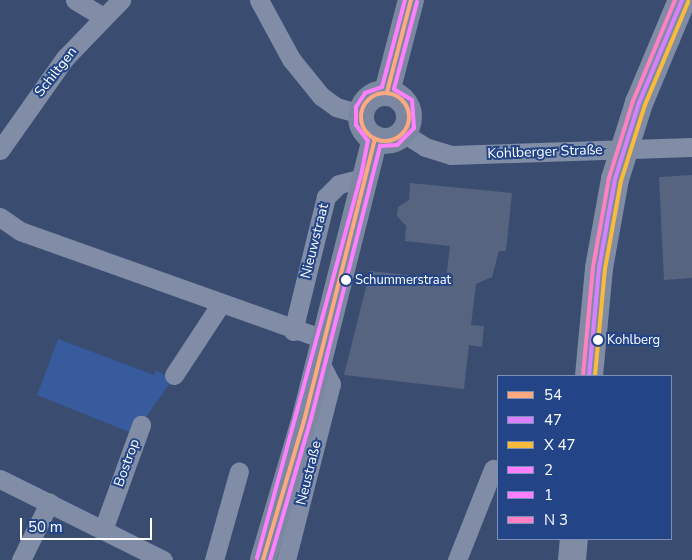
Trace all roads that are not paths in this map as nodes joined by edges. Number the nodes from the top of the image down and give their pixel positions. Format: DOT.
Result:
graph roads {
  1 [pos="75,0"];
  2 [pos="120,0"];
  3 [pos="259,0"];
  4 [pos="411,0"];
  5 [pos="682,0"];
  6 [pos="103,17"];
  7 [pos="387,92"];
  8 [pos="361,114"];
  9 [pos="403,133"];
  10 [pos="375,139"];
  11 [pos="692,147"];
  12 [pos="0,150"];
  13 [pos="623,150"];
  14 [pos="366,177"];
  15 [pos="0,217"];
  16 [pos="220,305"];
  17 [pos="293,331"];
  18 [pos="320,349"];
  19 [pos="174,375"];
  20 [pos="588,375"];
  21 [pos="141,425"];
  22 [pos="492,469"];
  23 [pos="239,472"];
  24 [pos="0,479"];
  25 [pos="48,503"];
  26 [pos="103,530"];
  27 [pos="574,540"];
  28 [pos="21,560"];
  29 [pos="163,560"];
  30 [pos="214,560"];
  31 [pos="263,560"];
  32 [pos="286,560"];
  33 [pos="457,560"];
  34 [pos="572,560"];
  1 -- 6 [label="street"];
  2 -- 6 [label="street, Schiltgen"];
  3 -- 8 [label="street"];
  4 -- 7 [label="street"];
  5 -- 13 [label="main road"];
  6 -- 12 [label="street, Schiltgen"];
  7 -- 8 [label="street"];
  7 -- 9 [label="street"];
  8 -- 10 [label="street"];
  9 -- 10 [label="street"];
  9 -- 13 [label="street, Kohlberger Straße"];
  10 -- 14 [label="street"];
  11 -- 13 [label="street, Kohlberger Straße"];
  13 -- 20 [label="main road"];
  14 -- 17 [label="street, Nieuwstraat"];
  14 -- 18 [label="street"];
  15 -- 16 [label="street"];
  16 -- 17 [label="street"];
  16 -- 19 [label="street"];
  17 -- 18 [label="street"];
  18 -- 31 [label="street"];
  18 -- 32 [label="street, Neustraße"];
  21 -- 26 [label="street, Bostrop"];
  22 -- 33 [label="street"];
  23 -- 30 [label="street"];
  24 -- 25 [label="street"];
  25 -- 26 [label="street"];
  25 -- 28 [label="street"];
  26 -- 29 [label="street"];
  27 -- 34 [label="main road"];
}
